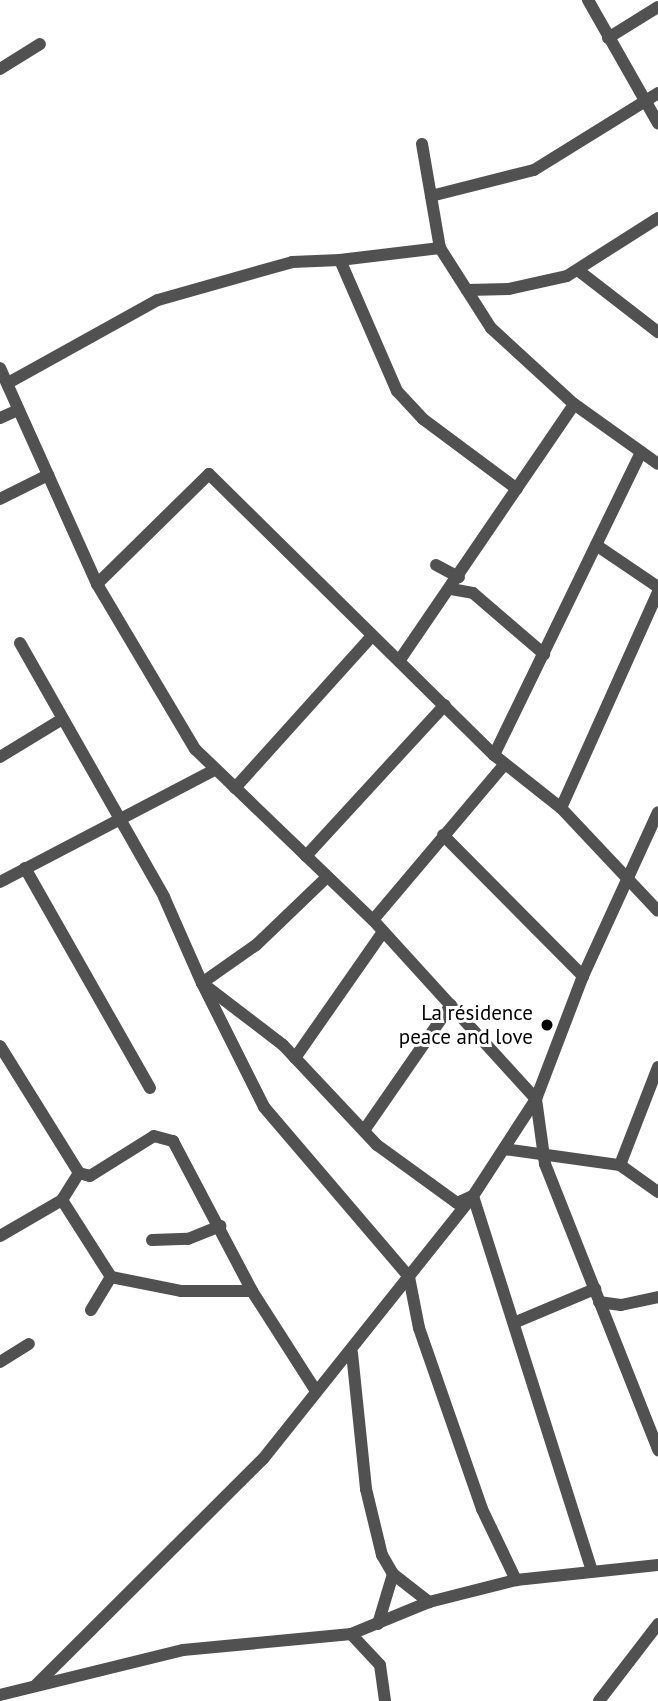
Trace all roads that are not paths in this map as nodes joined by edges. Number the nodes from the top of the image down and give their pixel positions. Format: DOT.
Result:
graph roads {
  1 [pos="588,0"];
  2 [pos="658,7"];
  3 [pos="608,38"];
  4 [pos="40,44"];
  5 [pos="0,69"];
  6 [pos="658,93"];
  7 [pos="645,101"];
  8 [pos="658,123"];
  9 [pos="422,144"];
  10 [pos="431,196"];
  11 [pos="658,218"];
  12 [pos="440,248"];
  13 [pos="340,260"];
  14 [pos="579,271"];
  15 [pos="467,290"];
  16 [pos="658,332"];
  17 [pos="0,368"];
  18 [pos="8,383"];
  19 [pos="574,404"];
  20 [pos="18,410"];
  21 [pos="0,418"];
  22 [pos="641,452"];
  23 [pos="658,464"];
  24 [pos="48,475"];
  25 [pos="517,489"];
  26 [pos="0,499"];
  27 [pos="596,545"];
  28 [pos="436,565"];
  29 [pos="462,572"];
  30 [pos="97,584"];
  31 [pos="658,587"];
  32 [pos="451,589"];
  33 [pos="658,592"];
  34 [pos="473,593"];
  35 [pos="371,637"];
  36 [pos="20,643"];
  37 [pos="544,654"];
  38 [pos="399,661"];
  39 [pos="445,705"];
  40 [pos="59,721"];
  41 [pos="494,755"];
  42 [pos="0,757"];
  43 [pos="505,764"];
  44 [pos="214,770"];
  45 [pos="235,788"];
  46 [pos="561,808"];
  47 [pos="658,813"];
  48 [pos="121,824"];
  49 [pos="443,835"];
  50 [pos="306,856"];
  51 [pos="26,868"];
  52 [pos="327,877"];
  53 [pos="0,882"];
  54 [pos="626,882"];
  55 [pos="658,911"];
  56 [pos="373,920"];
  57 [pos="383,932"];
  58 [pos="583,976"];
  59 [pos="202,983"];
  60 [pos="451,1005"];
  61 [pos="0,1046"];
  62 [pos="295,1058"];
  63 [pos="658,1068"];
  64 [pos="150,1088"];
  65 [pos="536,1099"];
  66 [pos="365,1129"];
  67 [pos="504,1149"];
  68 [pos="541,1152"];
  69 [pos="620,1165"];
  70 [pos="79,1173"];
  71 [pos="658,1192"];
  72 [pos="473,1196"];
  73 [pos="62,1200"];
  74 [pos="220,1226"];
  75 [pos="0,1236"];
  76 [pos="152,1240"];
  77 [pos="111,1277"];
  78 [pos="410,1277"];
  79 [pos="595,1289"];
  80 [pos="252,1291"];
  81 [pos="658,1297"];
  82 [pos="599,1303"];
  83 [pos="91,1310"];
  84 [pos="516,1321"];
  85 [pos="29,1344"];
  86 [pos="352,1353"];
  87 [pos="0,1362"];
  88 [pos="316,1391"];
  89 [pos="658,1450"];
  90 [pos="658,1565"];
  91 [pos="592,1572"];
  92 [pos="393,1574"];
  93 [pos="516,1580"];
  94 [pos="429,1602"];
  95 [pos="378,1624"];
  96 [pos="658,1624"];
  97 [pos="351,1633"];
  98 [pos="35,1686"];
  99 [pos="0,1695"];
  100 [pos="385,1701"];
  101 [pos="599,1701"];
  1 -- 3 [label="street"];
  2 -- 3 [label="street"];
  3 -- 7 [label="street"];
  4 -- 5 [label="street"];
  6 -- 7 [label="street"];
  7 -- 8 [label="street"];
  7 -- 10 [label="street"];
  9 -- 10 [label="street"];
  10 -- 12 [label="street"];
  11 -- 14 [label="street"];
  12 -- 13 [label="street"];
  12 -- 15 [label="street"];
  13 -- 18 [label="street"];
  13 -- 25 [label="street"];
  14 -- 15 [label="street"];
  14 -- 16 [label="street"];
  15 -- 19 [label="street"];
  17 -- 18 [label="street"];
  18 -- 20 [label="street"];
  19 -- 22 [label="street"];
  19 -- 25 [label="street"];
  20 -- 21 [label="street"];
  20 -- 24 [label="street"];
  22 -- 23 [label="street"];
  22 -- 27 [label="street"];
  24 -- 26 [label="street"];
  24 -- 30 [label="street"];
  25 -- 29 [label="street"];
  27 -- 31 [label="street"];
  27 -- 37 [label="street"];
  28 -- 29 [label="street"];
  29 -- 32 [label="street"];
  29 -- 34 [label="street"];
  30 -- 35 [label="street"];
  30 -- 44 [label="street"];
  32 -- 34 [label="street"];
  32 -- 38 [label="street"];
  33 -- 46 [label="street"];
  34 -- 37 [label="street"];
  35 -- 38 [label="street"];
  35 -- 45 [label="street"];
  36 -- 40 [label="street"];
  37 -- 41 [label="street"];
  38 -- 39 [label="street"];
  39 -- 41 [label="street"];
  39 -- 50 [label="street"];
  40 -- 42 [label="street"];
  40 -- 48 [label="street"];
  41 -- 43 [label="street"];
  43 -- 46 [label="street"];
  43 -- 49 [label="street"];
  44 -- 45 [label="street"];
  44 -- 48 [label="street"];
  45 -- 50 [label="street"];
  46 -- 54 [label="street"];
  47 -- 54 [label="street"];
  48 -- 51 [label="street"];
  48 -- 59 [label="street"];
  49 -- 56 [label="street"];
  49 -- 58 [label="street"];
  50 -- 52 [label="street"];
  51 -- 53 [label="street"];
  51 -- 64 [label="street"];
  52 -- 56 [label="street"];
  52 -- 59 [label="street"];
  54 -- 55 [label="street"];
  54 -- 58 [label="street"];
  56 -- 57 [label="street"];
  57 -- 60 [label="street"];
  57 -- 62 [label="street"];
  58 -- 65 [label="street"];
  59 -- 62 [label="street"];
  59 -- 78 [label="street"];
  60 -- 65 [label="street"];
  60 -- 66 [label="street"];
  61 -- 70 [label="street"];
  62 -- 66 [label="street"];
  63 -- 69 [label="street"];
  65 -- 67 [label="street"];
  65 -- 68 [label="street"];
  66 -- 72 [label="street"];
  67 -- 68 [label="street"];
  67 -- 72 [label="street"];
  68 -- 69 [label="street"];
  68 -- 79 [label="street"];
  69 -- 71 [label="street"];
  70 -- 73 [label="street"];
  70 -- 74 [label="street"];
  72 -- 78 [label="street"];
  72 -- 84 [label="street"];
  73 -- 75 [label="street"];
  73 -- 77 [label="street"];
  74 -- 76 [label="street"];
  74 -- 80 [label="street"];
  77 -- 80 [label="street"];
  77 -- 83 [label="street"];
  78 -- 86 [label="street"];
  78 -- 93 [label="street"];
  79 -- 82 [label="street"];
  79 -- 84 [label="street"];
  80 -- 88 [label="street"];
  81 -- 82 [label="street"];
  82 -- 89 [label="street"];
  84 -- 91 [label="street"];
  85 -- 87 [label="street"];
  86 -- 88 [label="street"];
  86 -- 92 [label="street"];
  88 -- 98 [label="street"];
  90 -- 91 [label="street"];
  91 -- 93 [label="street"];
  92 -- 94 [label="street"];
  92 -- 95 [label="street"];
  93 -- 94 [label="street"];
  94 -- 95 [label="street"];
  95 -- 97 [label="street"];
  96 -- 101 [label="street"];
  97 -- 98 [label="street"];
  97 -- 100 [label="street"];
  98 -- 99 [label="street"];
}
